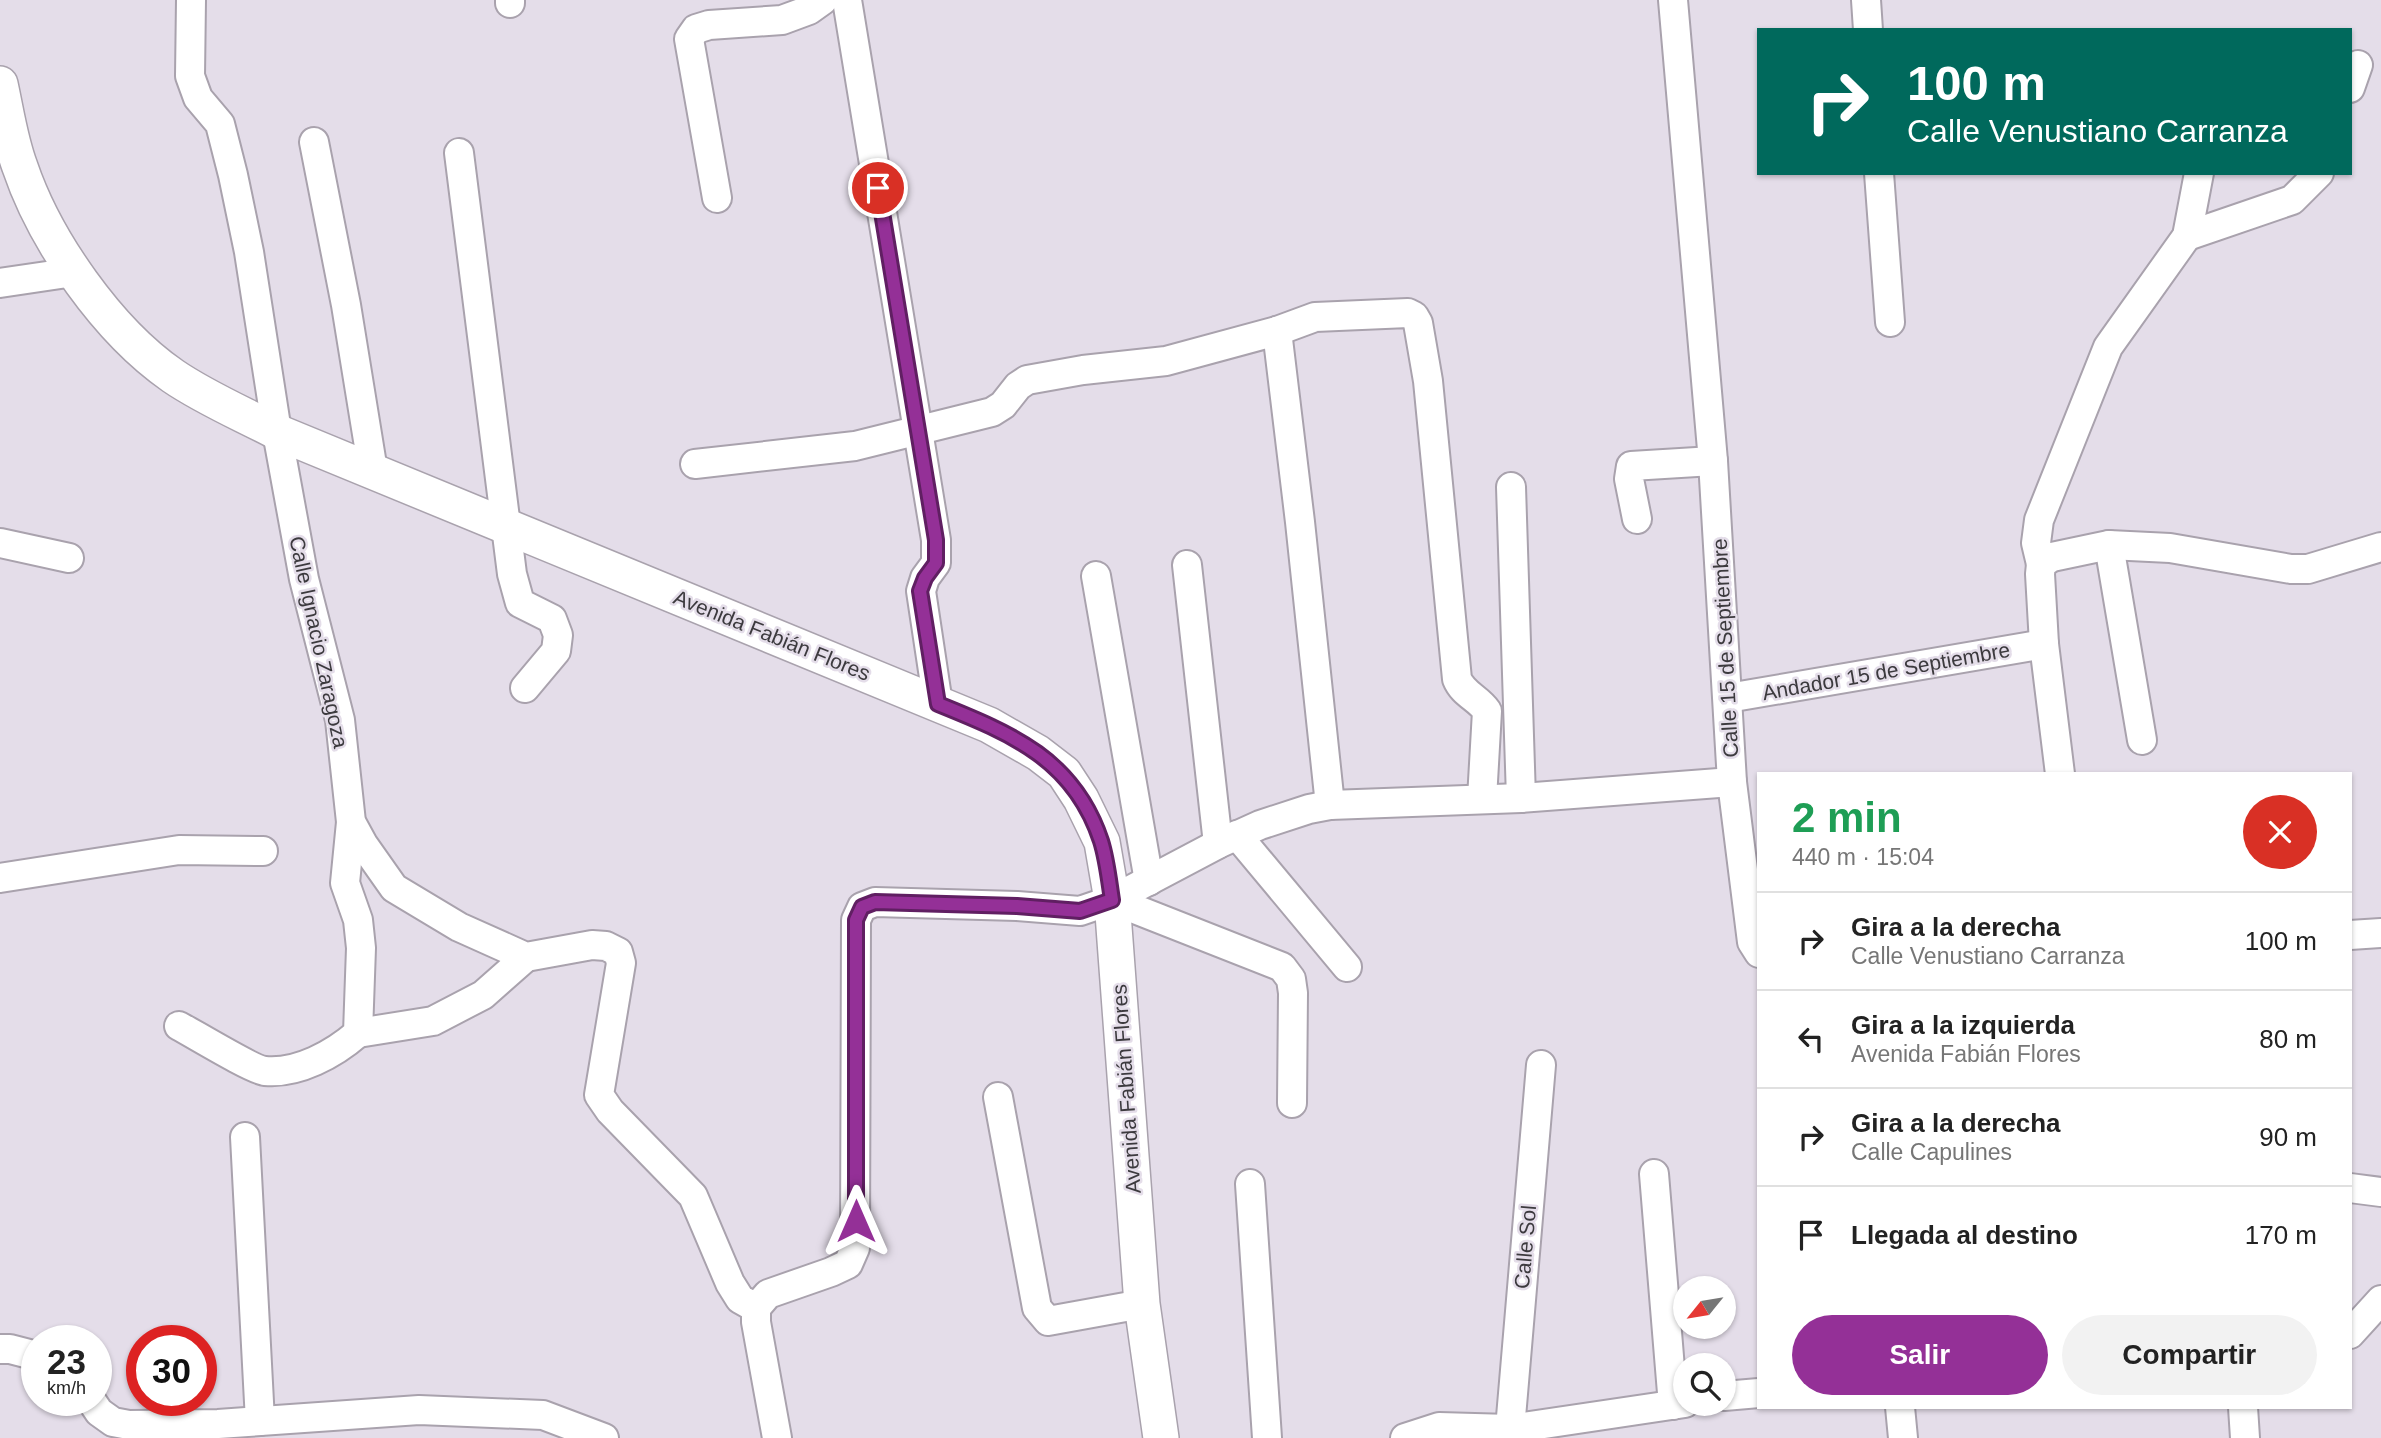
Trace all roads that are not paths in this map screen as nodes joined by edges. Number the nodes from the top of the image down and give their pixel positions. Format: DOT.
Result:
graph roads {
  1 [pos="191,0"];
  2 [pos="823,0"];
  3 [pos="847,0"];
  4 [pos="1673,0"];
  5 [pos="1866,0"];
  6 [pos="1868,28"];
  7 [pos="0,84"];
  8 [pos="314,142"];
  9 [pos="459,153"];
  10 [pos="9,165"];
  11 [pos="1879,175"];
  12 [pos="2199,175"];
  13 [pos="2317,175"];
  14 [pos="717,198"];
  15 [pos="2187,236"];
  16 [pos="74,272"];
  17 [pos="0,283"];
  18 [pos="1890,321"];
  19 [pos="1276,331"];
  20 [pos="917,430"];
  21 [pos="277,432"];
  22 [pos="1713,461"];
  23 [pos="695,464"];
  24 [pos="373,471"];
  25 [pos="1510,487"];
  26 [pos="1637,519"];
  27 [pos="507,527"];
  28 [pos="0,543"];
  29 [pos="2109,545"];
  30 [pos="2381,547"];
  31 [pos="69,558"];
  32 [pos="2042,564"];
  33 [pos="1187,565"];
  34 [pos="1096,576"];
  35 [pos="2045,644"];
  36 [pos="525,688"];
  37 [pos="1728,698"];
  38 [pos="938,704"];
  39 [pos="2142,740"];
  40 [pos="2060,772"];
  41 [pos="1732,782"];
  42 [pos="1521,798"];
  43 [pos="1482,799"];
  44 [pos="1330,805"];
  45 [pos="351,822"];
  46 [pos="1228,839"];
  47 [pos="263,850"];
  48 [pos="0,878"];
  49 [pos="1149,881"];
  50 [pos="1112,900"];
  51 [pos="2381,933"];
  52 [pos="2352,935"];
  53 [pos="1757,950"];
  54 [pos="526,957"];
  55 [pos="1347,967"];
  56 [pos="179,1026"];
  57 [pos="358,1033"];
  58 [pos="1541,1065"];
  59 [pos="998,1097"];
  60 [pos="1292,1102"];
  61 [pos="245,1137"];
  62 [pos="1654,1174"];
  63 [pos="1250,1184"];
  64 [pos="2352,1188"];
  65 [pos="2381,1192"];
  66 [pos="2381,1300"];
  67 [pos="1142,1304"];
  68 [pos="756,1308"];
  69 [pos="2352,1332"];
  70 [pos="0,1349"];
  71 [pos="21,1352"];
  72 [pos="1673,1353"];
  73 [pos="1757,1392"];
  74 [pos="1736,1395"];
  75 [pos="1673,1405"];
  76 [pos="1900,1409"];
  77 [pos="2243,1409"];
  78 [pos="105,1416"];
  79 [pos="260,1421"];
  80 [pos="1510,1429"];
  81 [pos="604,1438"];
  82 [pos="777,1438"];
  83 [pos="1161,1438"];
  84 [pos="1267,1438"];
  85 [pos="1405,1438"];
  86 [pos="1903,1438"];
  87 [pos="2245,1438"];
  1 -- 21 [label="street, Calle Ignacio Zaragoza"];
  2 -- 14 [label="street"];
  3 -- 20 [label="street"];
  4 -- 22 [label="street, Calle 15 de Septiembre"];
  5 -- 6 [label="street"];
  7 -- 10 [label="main road, Avenida Fabián Flores"];
  8 -- 24 [label="street"];
  9 -- 27 [label="street"];
  10 -- 16 [label="main road, Avenida Fabián Flores"];
  11 -- 18 [label="street"];
  12 -- 15 [label="street"];
  13 -- 15 [label="street"];
  15 -- 32 [label="street"];
  16 -- 17 [label="street"];
  16 -- 21 [label="main road, Avenida Fabián Flores"];
  19 -- 20 [label="street"];
  19 -- 43 [label="street"];
  19 -- 44 [label="street"];
  20 -- 23 [label="street"];
  20 -- 38 [label="street"];
  21 -- 24 [label="main road, Avenida Fabián Flores"];
  21 -- 45 [label="street, Calle Ignacio Zaragoza"];
  22 -- 26 [label="street"];
  22 -- 37 [label="street, Calle 15 de Septiembre"];
  24 -- 27 [label="main road, Avenida Fabián Flores"];
  25 -- 42 [label="street"];
  27 -- 36 [label="street"];
  27 -- 38 [label="main road, Avenida Fabián Flores"];
  28 -- 31 [label="street"];
  29 -- 30 [label="street"];
  29 -- 32 [label="street"];
  29 -- 39 [label="street"];
  32 -- 35 [label="street"];
  33 -- 46 [label="street"];
  34 -- 49 [label="street"];
  35 -- 37 [label="street, Andador 15 de Septiembre"];
  35 -- 40 [label="street"];
  37 -- 41 [label="street, Calle 15 de Septiembre"];
  38 -- 50 [label="main road, Avenida Fabián Flores"];
  41 -- 42 [label="street, Calle 15 de Septiembre"];
  41 -- 53 [label="street"];
  42 -- 43 [label="street, Calle 15 de Septiembre"];
  43 -- 44 [label="street, Calle 15 de Septiembre"];
  44 -- 46 [label="street, Calle 15 de Septiembre"];
  45 -- 54 [label="street, Calle Ignacio Zaragoza"];
  45 -- 57 [label="street"];
  46 -- 49 [label="street, Calle 15 de Septiembre"];
  46 -- 55 [label="street"];
  47 -- 48 [label="street"];
  49 -- 50 [label="street, Calle 15 de Septiembre"];
  50 -- 60 [label="street"];
  50 -- 67 [label="main road, Avenida Fabián Flores"];
  50 -- 68 [label="street, Calle 15 de Septiembre"];
  51 -- 52 [label="street"];
  54 -- 57 [label="street"];
  54 -- 68 [label="street"];
  56 -- 57 [label="street"];
  58 -- 80 [label="street, Calle Sol"];
  59 -- 67 [label="street"];
  61 -- 79 [label="street"];
  62 -- 72 [label="street"];
  63 -- 84 [label="street"];
  64 -- 65 [label="street"];
  66 -- 69 [label="street"];
  67 -- 83 [label="main road, Avenida Fabián Flores"];
  68 -- 82 [label="street"];
  70 -- 71 [label="street"];
  73 -- 74 [label="street"];
  75 -- 80 [label="street"];
  76 -- 86 [label="street"];
  77 -- 87 [label="street"];
  78 -- 79 [label="street"];
  79 -- 81 [label="street"];
  80 -- 85 [label="street"];
}
